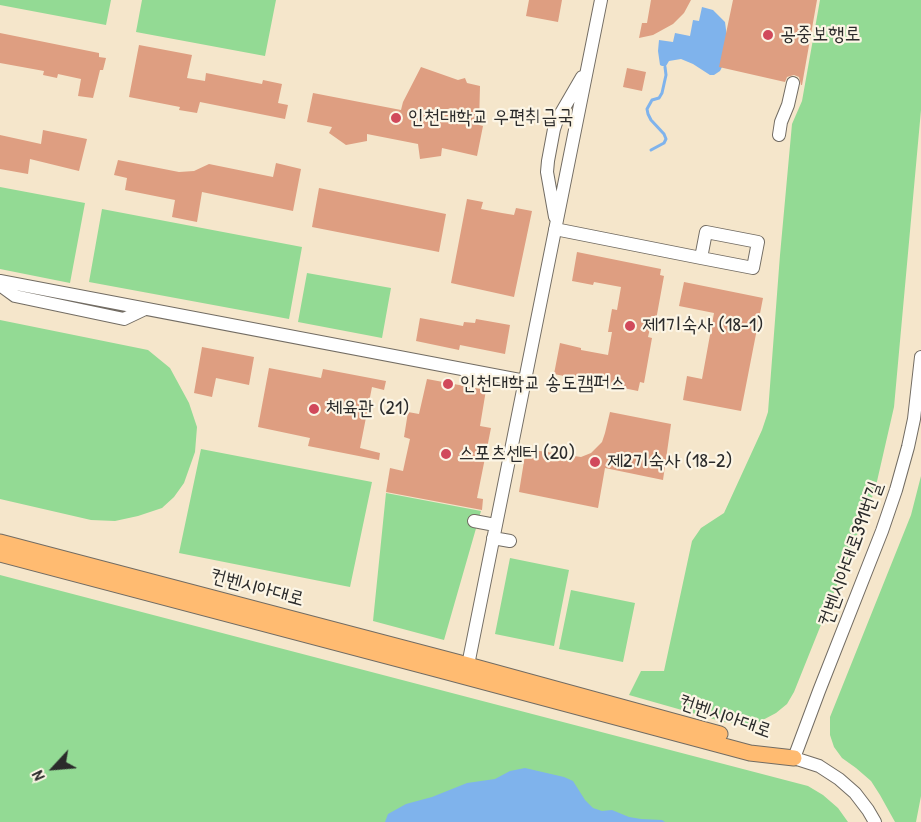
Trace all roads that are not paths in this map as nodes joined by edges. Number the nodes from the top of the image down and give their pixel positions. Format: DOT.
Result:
graph roads {
  1 [pos="601,0"];
  2 [pos="587,68"];
  3 [pos="793,83"];
  4 [pos="779,135"];
  5 [pos="556,226"];
  6 [pos="701,258"];
  7 [pos="0,283"];
  8 [pos="921,357"];
  9 [pos="525,381"];
  10 [pos="474,521"];
  11 [pos="494,531"];
  12 [pos="510,541"];
  13 [pos="0,542"];
  14 [pos="0,554"];
  15 [pos="468,665"];
  16 [pos="773,756"];
  17 [pos="794,758"];
  18 [pos="875,822"];
  1 -- 2 [label="street"];
  2 -- 5 [label="street"];
  2 -- 5 [label="street"];
  3 -- 4 [label="street"];
  5 -- 6 [label="street"];
  5 -- 9 [label="street"];
  6 -- 6 [label="street"];
  7 -- 9 [label="street"];
  8 -- 17 [label="street, 컨벤시아대로391번길"];
  9 -- 11 [label="street"];
  10 -- 11 [label="street"];
  11 -- 12 [label="street"];
  11 -- 15 [label="street"];
  13 -- 15 [label="main road, 컨벤시아대로"];
  14 -- 16 [label="main road, 컨벤시아대로"];
  15 -- 16 [label="main road, 컨벤시아대로"];
  16 -- 17 [label="main road"];
  17 -- 18 [label="street"];
}
